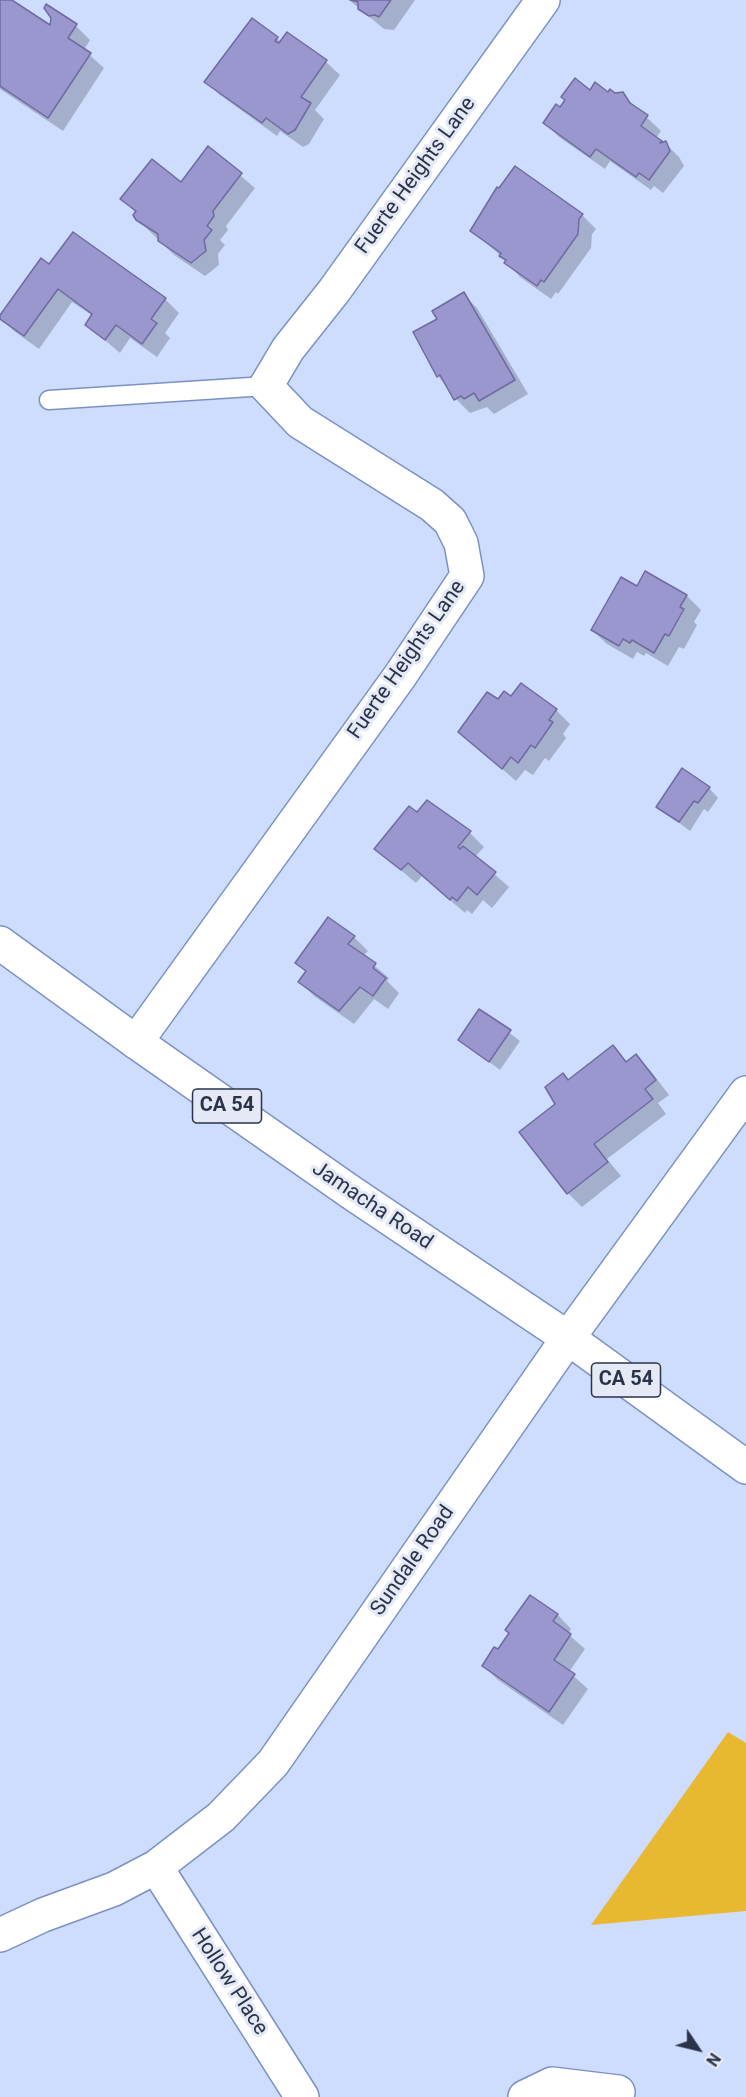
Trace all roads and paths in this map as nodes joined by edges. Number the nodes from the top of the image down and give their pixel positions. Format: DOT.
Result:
graph roads {
  1 [pos="543,0"];
  2 [pos="266,386"];
  3 [pos="49,400"];
  4 [pos="0,943"];
  5 [pos="136,1042"];
  6 [pos="746,1093"];
  7 [pos="568,1338"];
  8 [pos="746,1467"];
  9 [pos="156,1867"];
  10 [pos="0,1935"];
  11 [pos="618,2092"];
  12 [pos="302,2097"];
  13 [pos="525,2097"];
  1 -- 2 [label="street, Fuerte Heights Lane"];
  2 -- 3 [label="lane"];
  2 -- 5 [label="street, Fuerte Heights Lane"];
  4 -- 5 [label="street, Jamacha Road / CA 54"];
  5 -- 7 [label="street, Jamacha Road / CA 54"];
  6 -- 7 [label="street, Sundale Road"];
  7 -- 8 [label="street, Jamacha Road / CA 54"];
  7 -- 9 [label="street, Sundale Road"];
  9 -- 10 [label="street, Sundale Road"];
  9 -- 12 [label="street, Hollow Place"];
  11 -- 13 [label="street"];
}
